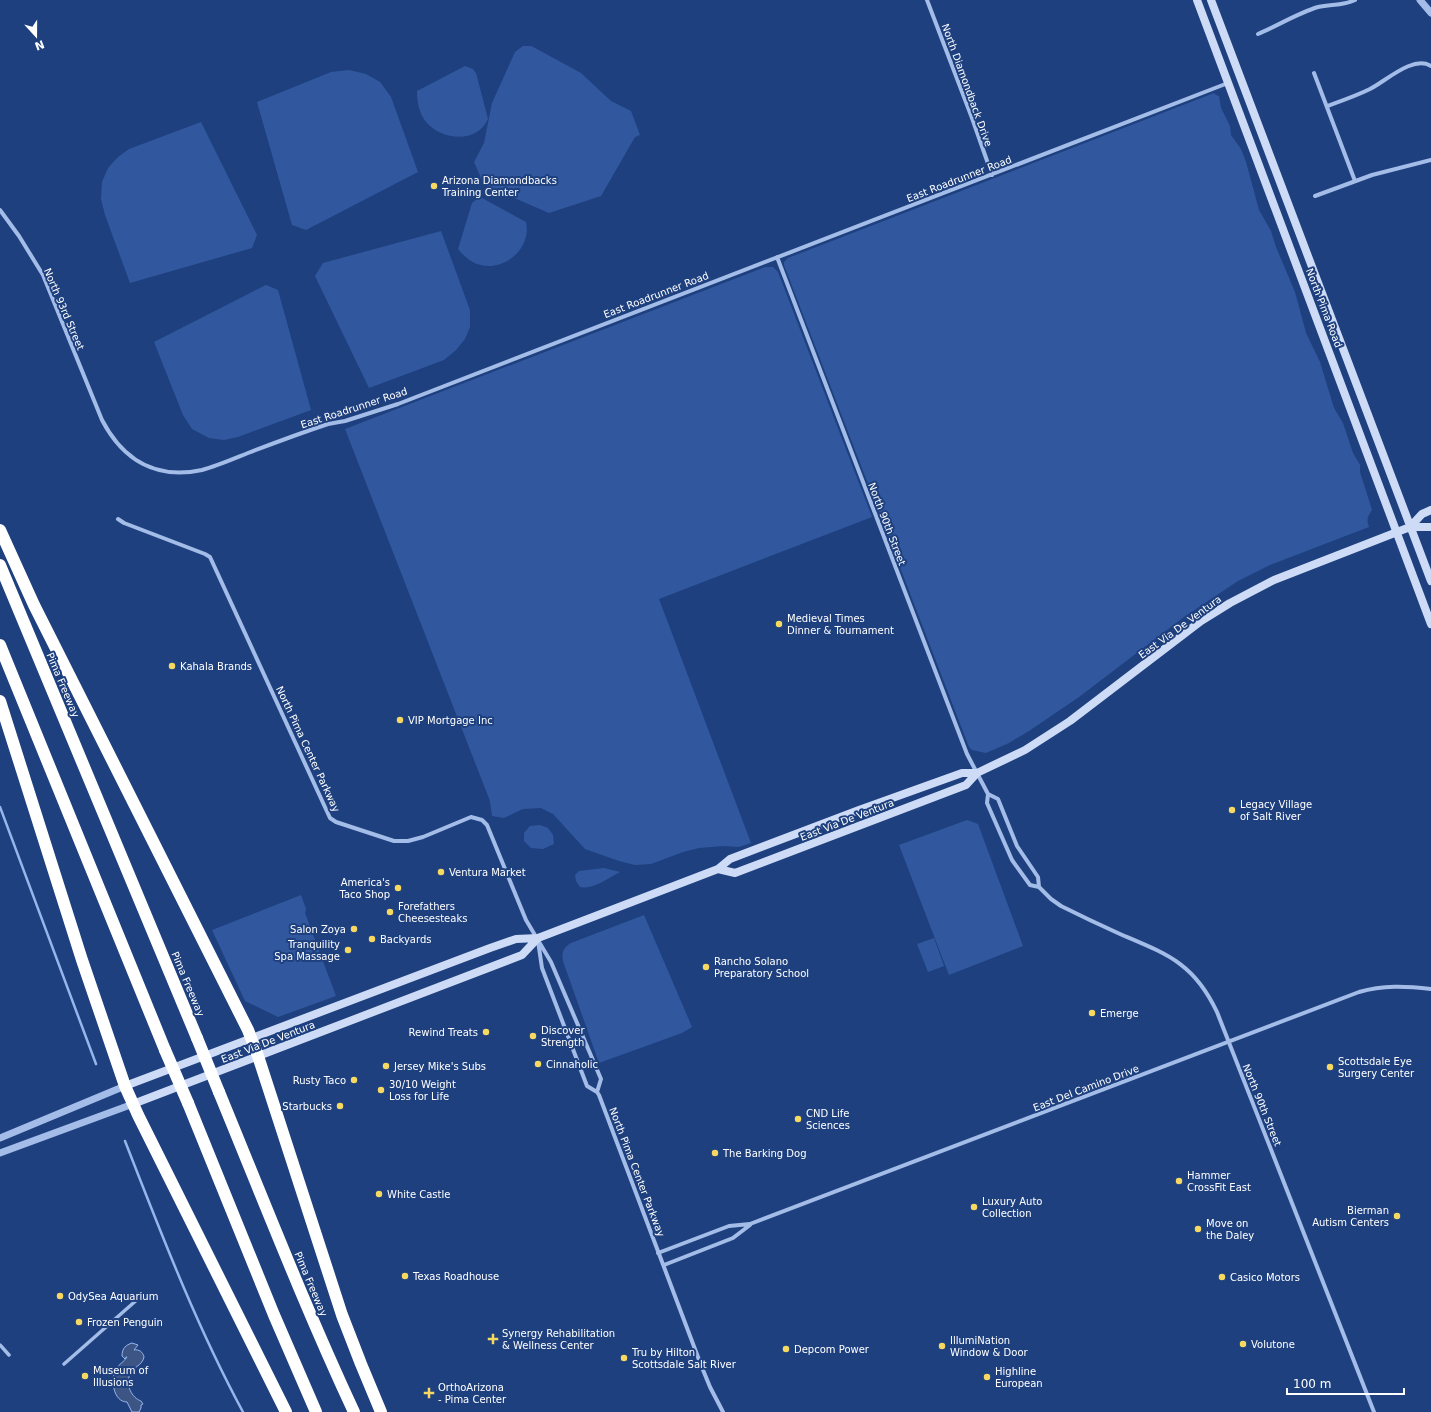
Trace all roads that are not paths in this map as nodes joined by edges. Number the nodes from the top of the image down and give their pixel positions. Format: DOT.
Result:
graph roads {
  1 [pos="927,0"];
  2 [pos="1197,0"];
  3 [pos="1211,0"];
  4 [pos="1356,0"];
  5 [pos="1420,0"];
  6 [pos="1431,13"];
  7 [pos="1258,34"];
  8 [pos="1431,66"];
  9 [pos="1314,73"];
  10 [pos="1228,83"];
  11 [pos="1327,106"];
  12 [pos="1431,160"];
  13 [pos="992,175"];
  14 [pos="1355,181"];
  15 [pos="1316,196"];
  16 [pos="0,210"];
  17 [pos="777,257"];
  18 [pos="102,420"];
  19 [pos="1431,510"];
  20 [pos="118,519"];
  21 [pos="1410,527"];
  22 [pos="1431,527"];
  23 [pos="0,530"];
  24 [pos="1396,533"];
  25 [pos="0,565"];
  26 [pos="1431,581"];
  27 [pos="1431,624"];
  28 [pos="0,645"];
  29 [pos="0,701"];
  30 [pos="977,773"];
  31 [pos="988,794"];
  32 [pos="718,869"];
  33 [pos="1039,887"];
  34 [pos="538,938"];
  35 [pos="1431,988"];
  36 [pos="252,1039"];
  37 [pos="1228,1042"];
  38 [pos="258,1056"];
  39 [pos="125,1086"];
  40 [pos="597,1092"];
  41 [pos="132,1104"];
  42 [pos="0,1138"];
  43 [pos="0,1153"];
  44 [pos="750,1224"];
  45 [pos="658,1252"];
  46 [pos="664,1265"];
  47 [pos="139,1298"];
  48 [pos="0,1345"];
  49 [pos="9,1355"];
  50 [pos="64,1364"];
  51 [pos="286,1412"];
  52 [pos="316,1412"];
  53 [pos="354,1412"];
  54 [pos="382,1412"];
  55 [pos="723,1412"];
  56 [pos="1374,1412"];
  1 -- 13 [label="street, North Diamondback Drive"];
  2 -- 10 [label="main road, North Pima Road"];
  3 -- 21 [label="main road, North Pima Road"];
  4 -- 7 [label="street"];
  5 -- 6 [label="street"];
  8 -- 11 [label="street"];
  9 -- 11 [label="street"];
  10 -- 13 [label="street, East Roadrunner Road"];
  10 -- 24 [label="main road, North Pima Road"];
  11 -- 14 [label="street"];
  12 -- 14 [label="street"];
  13 -- 17 [label="street, East Roadrunner Road"];
  14 -- 15 [label="street"];
  16 -- 18 [label="street, North 93rd Street"];
  17 -- 18 [label="street, East Roadrunner Road"];
  17 -- 30 [label="street, North 90th Street"];
  19 -- 21 [label="main road, East Via De Ventura"];
  20 -- 34 [label="street, North Pima Center Parkway"];
  21 -- 22 [label="main road, East Via De Ventura"];
  21 -- 24 [label="main road, East Via De Ventura"];
  21 -- 26 [label="main road, North Pima Road"];
  23 -- 36 [label="highway"];
  24 -- 27 [label="main road, North Pima Road"];
  24 -- 30 [label="main road, East Via De Ventura"];
  25 -- 53 [label="highway, Pima Freeway, bridge"];
  28 -- 52 [label="highway, bridge"];
  29 -- 39 [label="highway"];
  30 -- 31 [label="street, North 90th Street"];
  30 -- 32 [label="main road, East Via De Ventura"];
  30 -- 32 [label="main road, East Via De Ventura"];
  31 -- 33 [label="street, North 90th Street"];
  31 -- 33 [label="street, North 90th Street"];
  32 -- 34 [label="main road, East Via De Ventura"];
  33 -- 37 [label="street, North 90th Street"];
  34 -- 36 [label="main road, East Via De Ventura"];
  34 -- 38 [label="main road, East Via De Ventura"];
  34 -- 40 [label="street, North Pima Center Parkway"];
  34 -- 40 [label="street, North Pima Center Parkway"];
  35 -- 37 [label="street, East Del Camino Drive"];
  36 -- 38 [label="highway"];
  36 -- 39 [label="main road, East Via De Ventura"];
  37 -- 44 [label="street, East Del Camino Drive"];
  37 -- 56 [label="street, North 90th Street"];
  38 -- 41 [label="main road, East Via De Ventura"];
  38 -- 54 [label="highway"];
  39 -- 41 [label="highway"];
  39 -- 42 [label="street, East Via De Ventura"];
  40 -- 45 [label="street, North Pima Center Parkway"];
  41 -- 43 [label="street, East Via De Ventura"];
  41 -- 51 [label="highway"];
  44 -- 45 [label="street, East Del Camino Drive"];
  44 -- 46 [label="street, East Del Camino Drive"];
  45 -- 46 [label="street, North Pima Center Parkway"];
  46 -- 55 [label="street, North Pima Center Parkway"];
  47 -- 50 [label="street"];
  48 -- 49 [label="street"];
}
